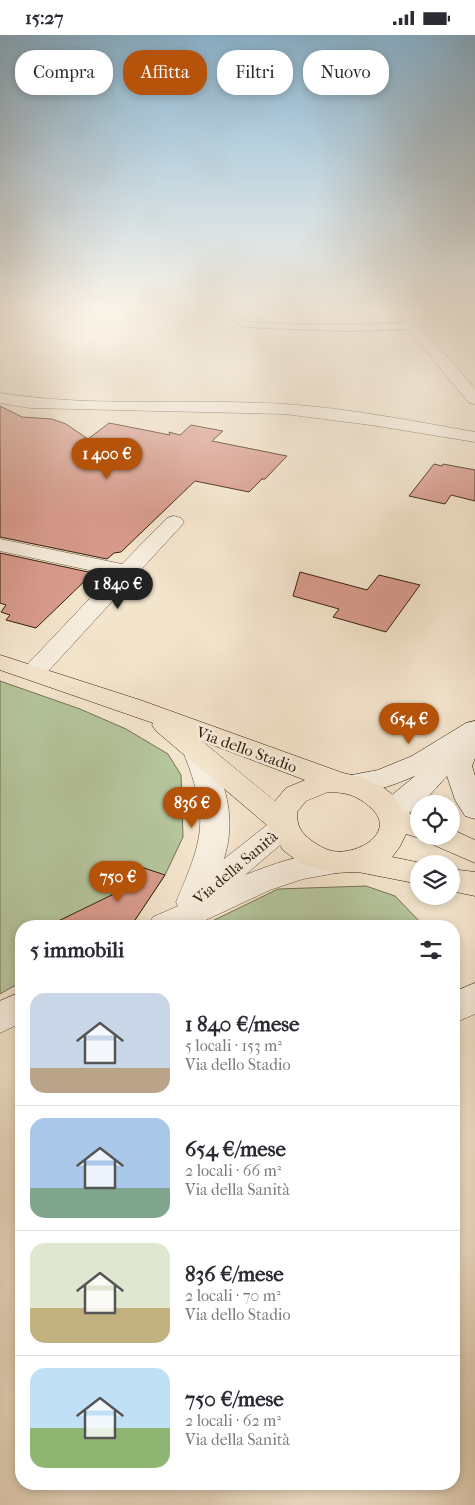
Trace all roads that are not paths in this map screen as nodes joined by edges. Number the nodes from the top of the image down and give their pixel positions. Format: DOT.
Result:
graph roads {
  1 [pos="459,380"];
  2 [pos="0,398"];
  3 [pos="475,399"];
  4 [pos="475,437"];
  5 [pos="174,522"];
  6 [pos="0,545"];
  7 [pos="127,572"];
  8 [pos="0,662"];
  9 [pos="33,673"];
  10 [pos="152,715"];
  11 [pos="473,734"];
  12 [pos="198,754"];
  13 [pos="346,784"];
  14 [pos="475,809"];
  15 [pos="401,819"];
  16 [pos="282,825"];
  17 [pos="459,845"];
  18 [pos="475,852"];
  19 [pos="349,862"];
  20 [pos="410,872"];
  21 [pos="460,881"];
  22 [pos="475,884"];
  23 [pos="192,902"];
  24 [pos="172,920"];
  25 [pos="178,920"];
  26 [pos="475,997"];
  27 [pos="460,1006"];
  28 [pos="15,1009"];
  29 [pos="0,1018"];
  1 -- 3 [label="street"];
  2 -- 4 [label="street"];
  5 -- 7 [label="street"];
  6 -- 7 [label="street"];
  7 -- 9 [label="street"];
  8 -- 9 [label="main road, Via dello Stadio"];
  9 -- 10 [label="main road, Via dello Stadio"];
  10 -- 12 [label="main road, Via dello Stadio"];
  10 -- 13 [label="main road, Via dello Stadio"];
  11 -- 13 [label="street"];
  11 -- 14 [label="street"];
  11 -- 15 [label="street"];
  12 -- 16 [label="main road, Via dello Stadio"];
  12 -- 23 [label="street, Via dello Stadio"];
  13 -- 15 [label="main road"];
  13 -- 16 [label="main road"];
  15 -- 19 [label="main road"];
  16 -- 19 [label="main road"];
  16 -- 23 [label="street, Via della Sanità"];
  17 -- 18 [label="main road"];
  19 -- 20 [label="main road"];
  19 -- 25 [label="street, Via della Sanità"];
  21 -- 22 [label="main road"];
  23 -- 24 [label="street, Via della Sanità"];
  26 -- 27 [label="street"];
  28 -- 29 [label="street"];
}
